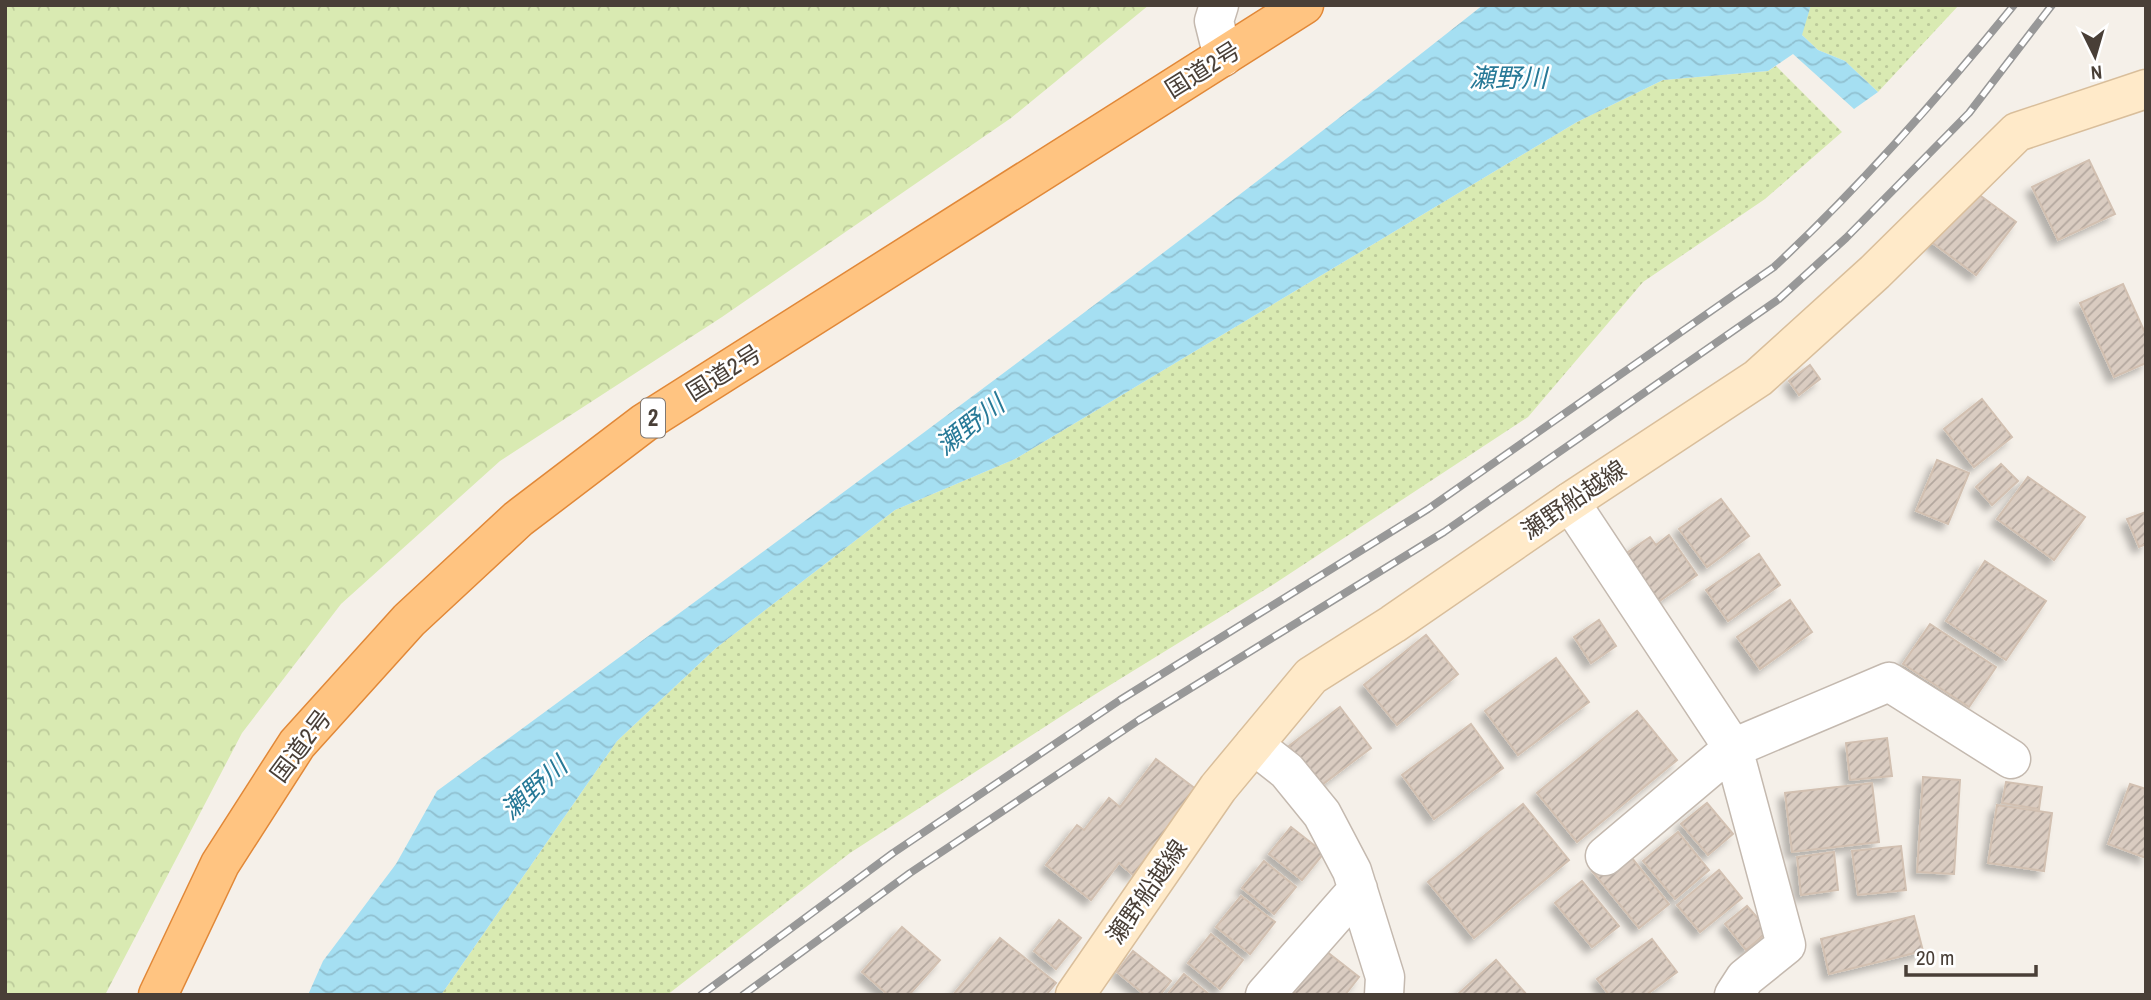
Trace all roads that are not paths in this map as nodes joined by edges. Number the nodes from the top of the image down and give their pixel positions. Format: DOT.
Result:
graph roads {
  1 [pos="1219,5"];
  2 [pos="1304,5"];
  3 [pos="1223,57"];
  4 [pos="2146,89"];
  5 [pos="1570,502"];
  6 [pos="1254,745"];
  7 [pos="1734,748"];
  8 [pos="2011,759"];
  9 [pos="1605,856"];
  10 [pos="1358,889"];
  11 [pos="158,995"];
  12 [pos="1075,995"];
  13 [pos="1265,995"];
  14 [pos="1384,995"];
  15 [pos="1734,995"];
  1 -- 3 [label="street"];
  2 -- 3 [label="highway, 国道2号 / 2"];
  3 -- 11 [label="highway, 国道2号 / 2"];
  4 -- 5 [label="main road, 瀬野船越線"];
  5 -- 6 [label="main road, 瀬野船越線"];
  5 -- 7 [label="street"];
  6 -- 10 [label="street"];
  6 -- 12 [label="main road, 瀬野船越線"];
  7 -- 8 [label="street"];
  7 -- 9 [label="street"];
  7 -- 15 [label="street"];
  10 -- 13 [label="street"];
  10 -- 14 [label="street"];
}
